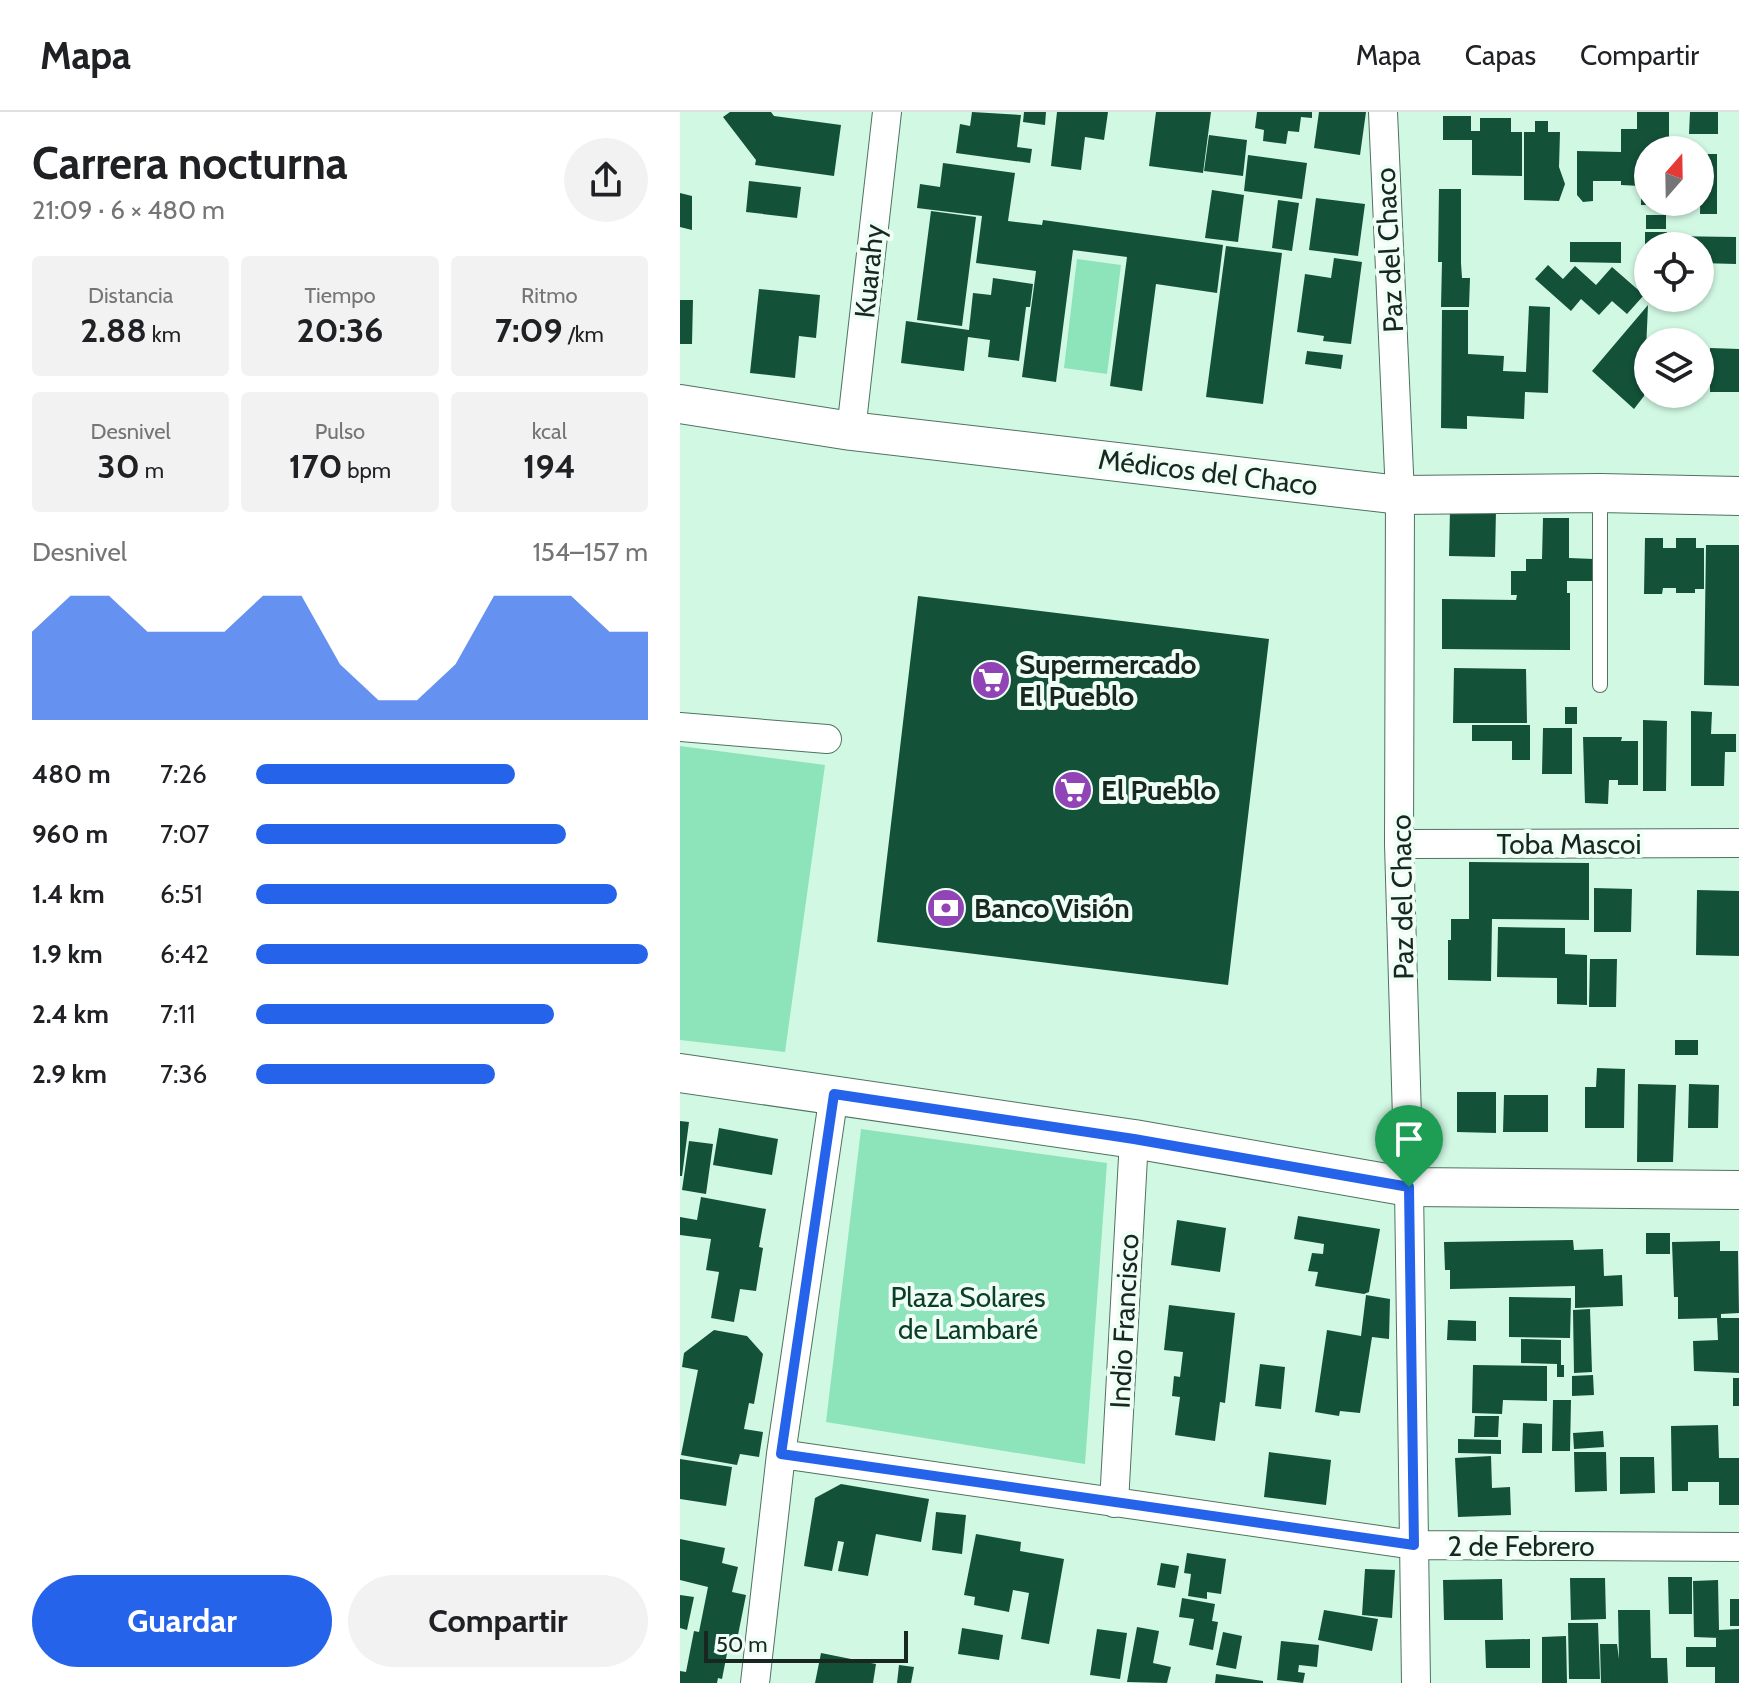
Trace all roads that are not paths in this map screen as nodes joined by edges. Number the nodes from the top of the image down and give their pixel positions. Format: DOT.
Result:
graph roads {
  1 [pos="887,112"];
  2 [pos="1383,112"];
  3 [pos="680,404"];
  4 [pos="851,431"];
  5 [pos="1600,493"];
  6 [pos="1400,495"];
  7 [pos="1739,496"];
  8 [pos="1600,685"];
  9 [pos="680,727"];
  10 [pos="827,739"];
  11 [pos="1739,843"];
  12 [pos="1399,844"];
  13 [pos="680,1073"];
  14 [pos="834,1094"];
  15 [pos="1134,1139"];
  16 [pos="1409,1187"];
  17 [pos="1739,1190"];
  18 [pos="781,1454"];
  19 [pos="1114,1503"];
  20 [pos="1414,1545"];
  21 [pos="1739,1547"];
  22 [pos="755,1683"];
  23 [pos="1416,1683"];
  1 -- 4 [label="street, Kuarahy"];
  2 -- 6 [label="street, Paz del Chaco"];
  3 -- 4 [label="main road, Médicos del Chaco"];
  4 -- 6 [label="main road, Médicos del Chaco"];
  5 -- 6 [label="main road, Médicos del Chaco"];
  5 -- 7 [label="main road, Médicos del Chaco"];
  5 -- 8 [label="lane"];
  6 -- 12 [label="street, Paz del Chaco"];
  9 -- 10 [label="street"];
  11 -- 12 [label="street, Toba Mascoi"];
  12 -- 16 [label="street, Paz del Chaco"];
  13 -- 14 [label="main road"];
  14 -- 15 [label="main road"];
  14 -- 18 [label="street"];
  15 -- 16 [label="main road"];
  15 -- 19 [label="street, Indio Francisco"];
  16 -- 17 [label="main road"];
  16 -- 20 [label="street, Paz del Chaco"];
  18 -- 19 [label="street, 2 de Febrero"];
  18 -- 22 [label="street"];
  19 -- 20 [label="street, 2 de Febrero"];
  20 -- 21 [label="street, 2 de Febrero"];
  20 -- 23 [label="street, Paz del Chaco"];
}
